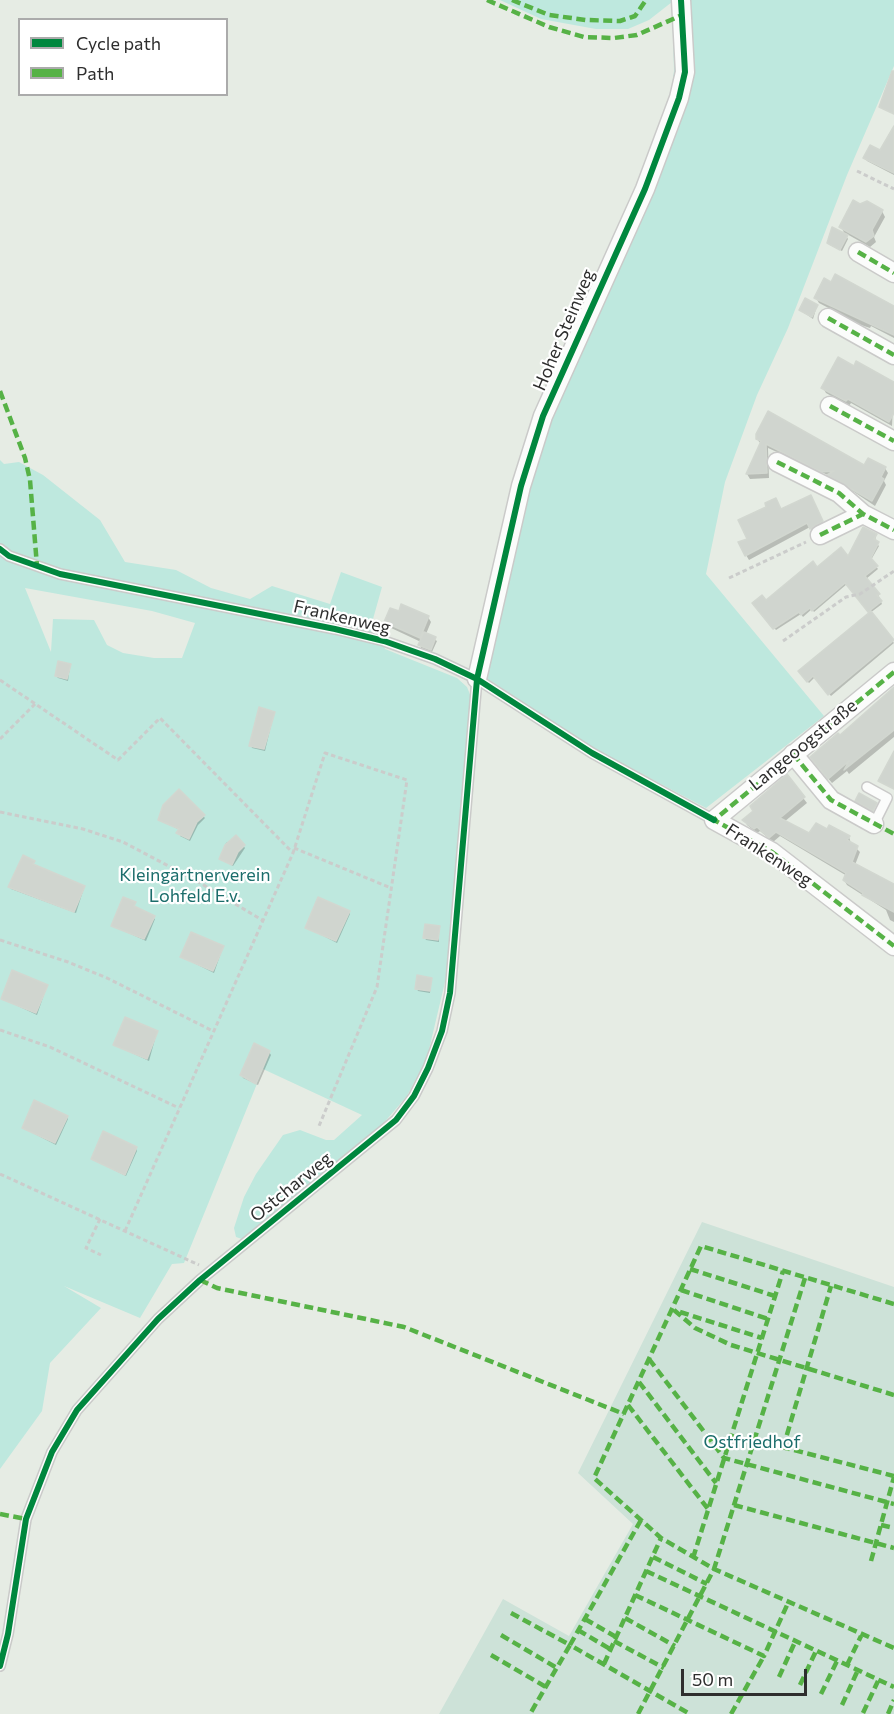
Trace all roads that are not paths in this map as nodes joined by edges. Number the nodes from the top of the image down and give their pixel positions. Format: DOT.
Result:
graph roads {
  1 [pos="681,0"];
  2 [pos="858,252"];
  3 [pos="894,273"];
  4 [pos="828,318"];
  5 [pos="894,354"];
  6 [pos="830,405"];
  7 [pos="894,441"];
  8 [pos="777,462"];
  9 [pos="863,514"];
  10 [pos="894,530"];
  11 [pos="820,535"];
  12 [pos="0,549"];
  13 [pos="894,672"];
  14 [pos="477,679"];
  15 [pos="793,754"];
  16 [pos="867,787"];
  17 [pos="714,820"];
  18 [pos="874,824"];
  19 [pos="894,946"];
  20 [pos="0,1666"];
  1 -- 14 [label="street, Hoher Steinweg"];
  2 -- 3 [label="street"];
  4 -- 5 [label="street"];
  6 -- 7 [label="street"];
  8 -- 9 [label="street"];
  9 -- 10 [label="street"];
  9 -- 11 [label="street"];
  12 -- 14 [label="lane, Frankenweg"];
  13 -- 15 [label="street, Langeoogstraße"];
  14 -- 17 [label="lane, Frankenweg"];
  14 -- 20 [label="lane, Ostcharweg"];
  15 -- 17 [label="street, Langeoogstraße"];
  15 -- 18 [label="street"];
  16 -- 18 [label="lane"];
  17 -- 19 [label="street, Frankenweg"];
}
